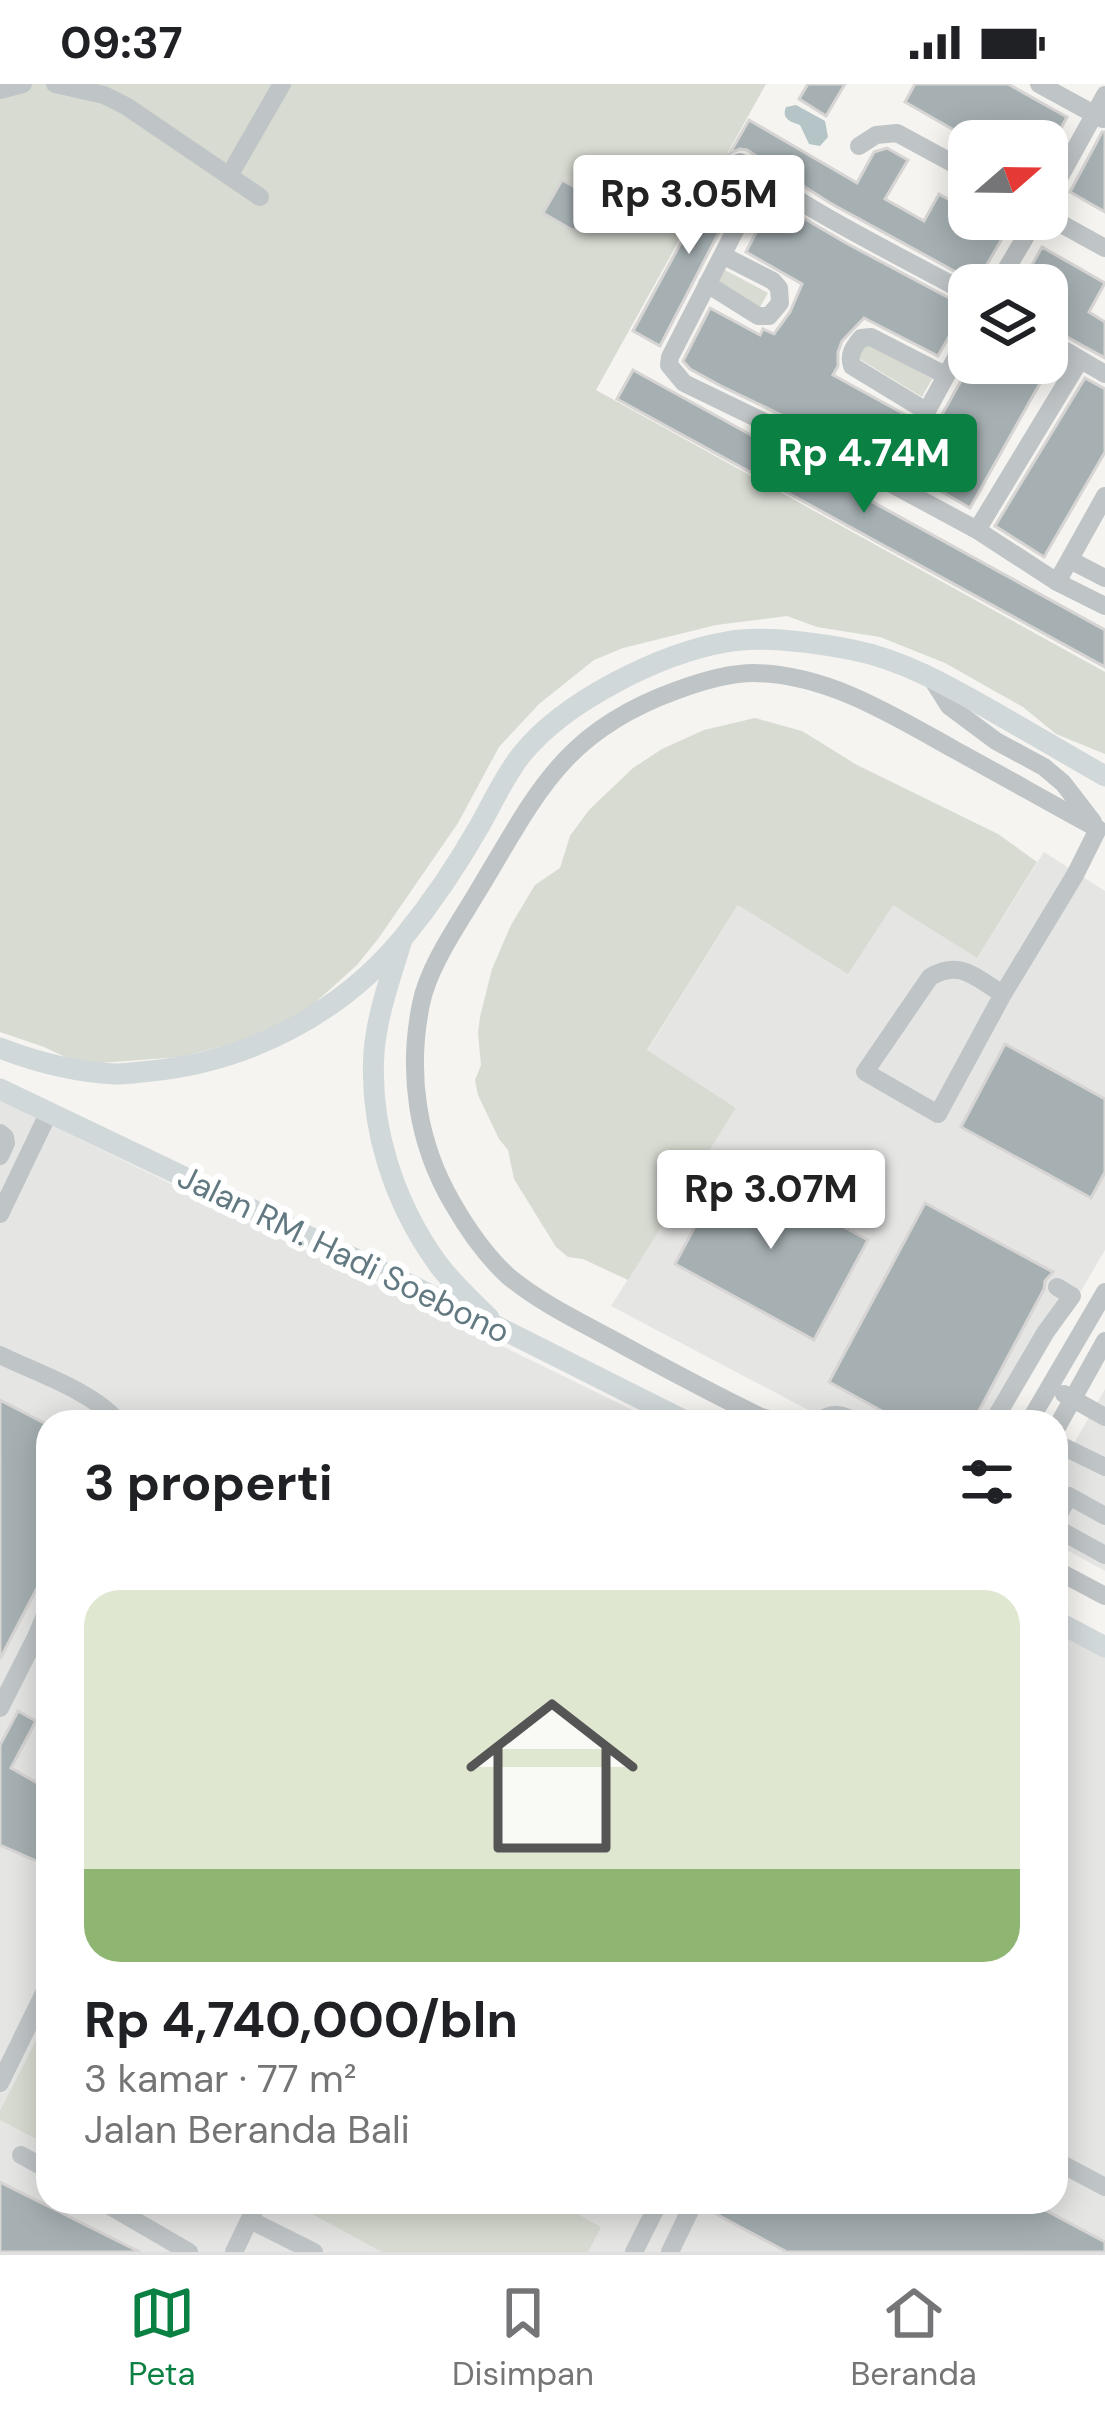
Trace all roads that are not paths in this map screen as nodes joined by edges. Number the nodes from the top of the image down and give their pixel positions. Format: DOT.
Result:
graph roads {
  1 [pos="23,84"];
  2 [pos="55,84"];
  3 [pos="282,84"];
  4 [pos="1039,84"];
  5 [pos="0,90"];
  6 [pos="1105,95"];
  7 [pos="1100,117"];
  8 [pos="859,146"];
  9 [pos="948,161"];
  10 [pos="740,162"];
  11 [pos="1068,167"];
  12 [pos="229,176"];
  13 [pos="762,178"];
  14 [pos="260,197"];
  15 [pos="1068,228"];
  16 [pos="1105,248"];
  17 [pos="724,256"];
  18 [pos="948,282"];
  19 [pos="706,284"];
  20 [pos="1068,353"];
  21 [pos="1080,360"];
  22 [pos="948,370"];
  23 [pos="1105,374"];
  24 [pos="945,375"];
  25 [pos="926,411"];
  26 [pos="888,482"];
  27 [pos="1105,496"];
  28 [pos="977,530"];
  29 [pos="1070,560"];
  30 [pos="1105,578"];
  31 [pos="1057,582"];
  32 [pos="1105,606"];
  33 [pos="930,676"];
  34 [pos="1105,776"];
  35 [pos="1101,831"];
  36 [pos="402,938"];
  37 [pos="1003,994"];
  38 [pos="0,1048"];
  39 [pos="0,1089"];
  40 [pos="49,1112"];
  41 [pos="0,1133"];
  42 [pos="0,1156"];
  43 [pos="4,1193"];
  44 [pos="0,1214"];
  45 [pos="1057,1287"];
  46 [pos="1105,1292"];
  47 [pos="498,1327"];
  48 [pos="1105,1342"];
  49 [pos="0,1355"];
  50 [pos="1096,1378"];
  51 [pos="1049,1386"];
  52 [pos="1073,1399"];
  53 [pos="106,1410"];
  54 [pos="661,1410"];
  55 [pos="744,1410"];
  56 [pos="1000,1410"];
  57 [pos="1036,1410"];
  58 [pos="1067,1410"];
  59 [pos="1105,1418"];
  60 [pos="1068,1449"];
  61 [pos="1105,1467"];
  62 [pos="1068,1498"];
  63 [pos="1105,1516"];
  64 [pos="1068,1535"];
  65 [pos="1105,1555"];
  66 [pos="1068,1576"];
  67 [pos="1105,1596"];
  68 [pos="1068,1627"];
  69 [pos="1105,1647"];
  70 [pos="36,1648"];
  71 [pos="0,1708"];
  72 [pos="36,2010"];
  73 [pos="0,2084"];
  74 [pos="21,2155"];
  75 [pos="36,2163"];
  76 [pos="1068,2167"];
  77 [pos="1105,2187"];
  78 [pos="124,2214"];
  79 [pos="253,2214"];
  80 [pos="258,2214"];
  81 [pos="653,2214"];
  82 [pos="688,2214"];
  83 [pos="189,2252"];
  84 [pos="234,2252"];
  85 [pos="314,2252"];
  86 [pos="634,2252"];
  87 [pos="670,2252"];
  1 -- 5 [label="street"];
  2 -- 12 [label="street"];
  3 -- 12 [label="street"];
  4 -- 7 [label="street"];
  6 -- 7 [label="street"];
  7 -- 11 [label="street"];
  8 -- 9 [label="street"];
  10 -- 13 [label="street"];
  12 -- 14 [label="street"];
  13 -- 17 [label="street"];
  13 -- 18 [label="street"];
  15 -- 16 [label="street"];
  17 -- 19 [label="street"];
  17 -- 19 [label="street"];
  19 -- 26 [label="street"];
  20 -- 21 [label="street"];
  21 -- 23 [label="street"];
  21 -- 28 [label="street"];
  22 -- 24 [label="street"];
  24 -- 25 [label="street"];
  24 -- 25 [label="street"];
  25 -- 26 [label="street"];
  26 -- 28 [label="street"];
  27 -- 29 [label="street"];
  28 -- 31 [label="street"];
  29 -- 30 [label="street"];
  29 -- 31 [label="street"];
  31 -- 32 [label="street"];
  33 -- 34 [label="main road"];
  33 -- 35 [label="street"];
  33 -- 36 [label="main road"];
  35 -- 37 [label="street"];
  35 -- 55 [label="street"];
  36 -- 38 [label="main road"];
  36 -- 47 [label="main road"];
  37 -- 37 [label="street"];
  39 -- 40 [label="main road, Jalan RM. Hadi Soebono"];
  40 -- 43 [label="street"];
  40 -- 47 [label="main road, Jalan RM. Hadi Soebono"];
  41 -- 42 [label="street"];
  43 -- 44 [label="street"];
  45 -- 56 [label="street"];
  46 -- 51 [label="street"];
  47 -- 54 [label="main road, Jalan RM. Hadi Soebono"];
  48 -- 50 [label="street"];
  49 -- 53 [label="street"];
  50 -- 52 [label="street"];
  51 -- 52 [label="street"];
  51 -- 57 [label="street"];
  52 -- 58 [label="street"];
  52 -- 59 [label="street"];
  60 -- 61 [label="street"];
  62 -- 63 [label="street"];
  64 -- 65 [label="street"];
  66 -- 67 [label="street"];
  68 -- 69 [label="main road"];
  70 -- 71 [label="street"];
  72 -- 73 [label="street"];
  74 -- 75 [label="street"];
  76 -- 77 [label="street"];
  78 -- 83 [label="street"];
  79 -- 84 [label="street"];
  80 -- 85 [label="street"];
  81 -- 86 [label="street"];
  82 -- 87 [label="street"];
}
